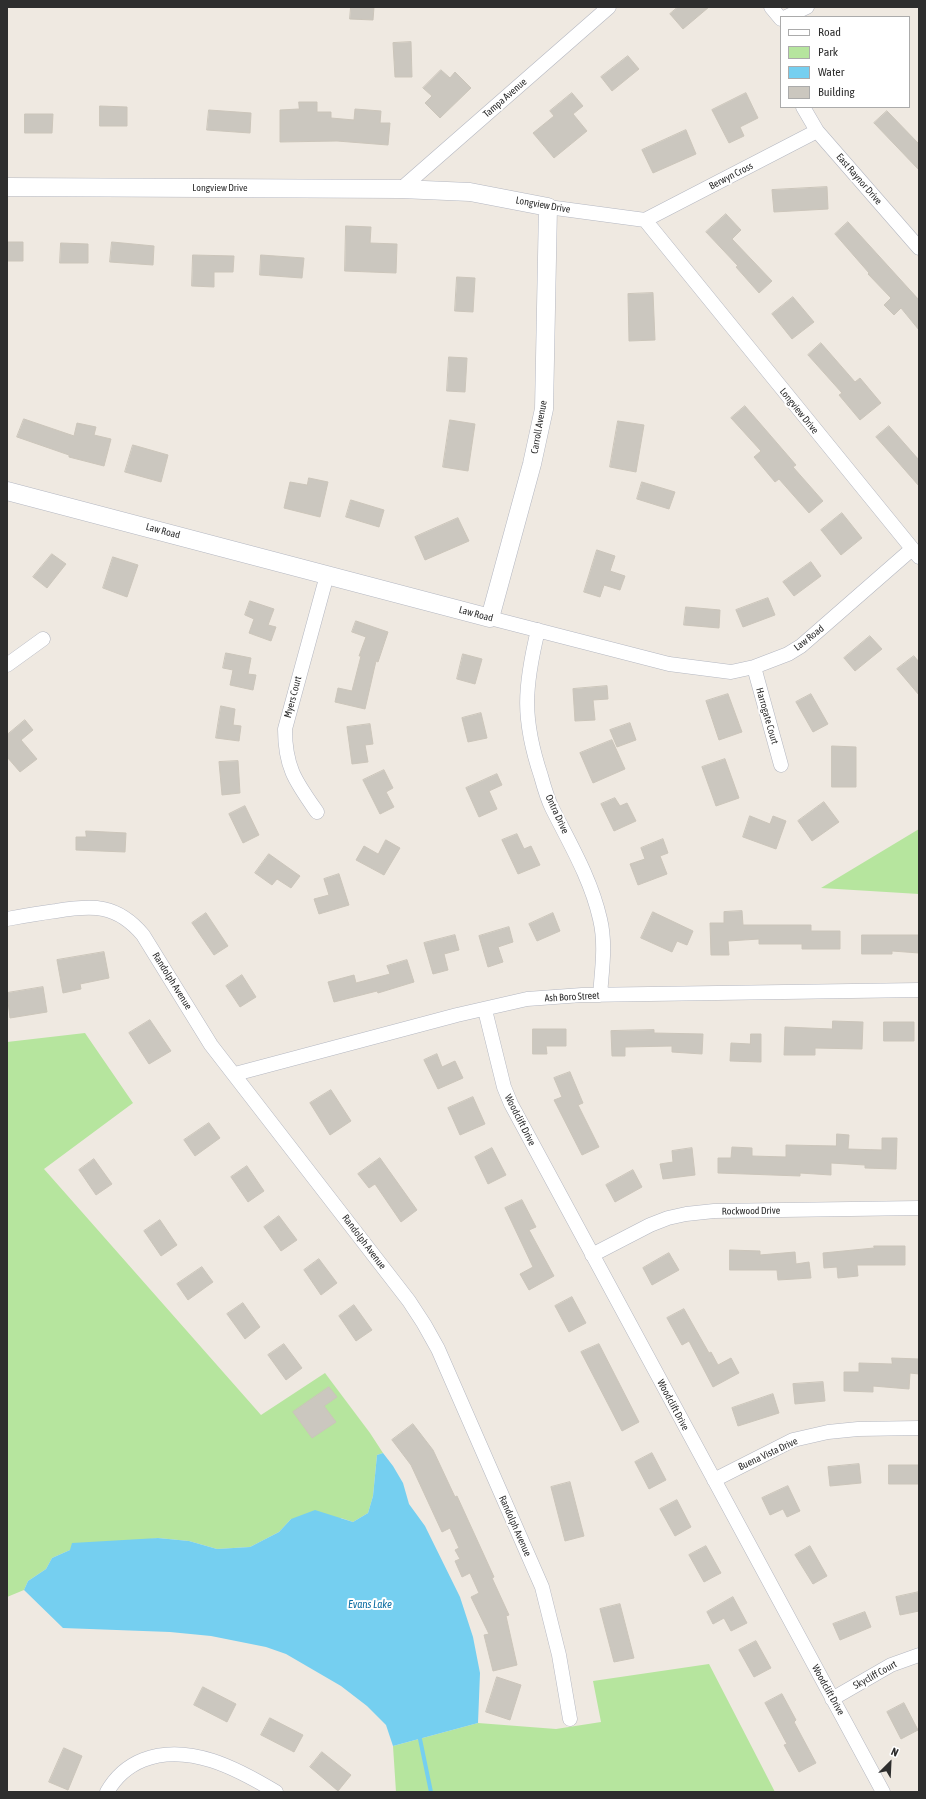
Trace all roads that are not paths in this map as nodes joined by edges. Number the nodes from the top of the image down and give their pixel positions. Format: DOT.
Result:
graph roads {
  1 [pos="609,7"];
  2 [pos="771,7"];
  3 [pos="807,7"];
  4 [pos="788,16"];
  5 [pos="780,18"];
  6 [pos="804,108"];
  7 [pos="817,131"];
  8 [pos="7,187"];
  9 [pos="401,189"];
  10 [pos="548,207"];
  11 [pos="645,220"];
  12 [pos="919,248"];
  13 [pos="7,491"];
  14 [pos="916,553"];
  15 [pos="327,576"];
  16 [pos="490,618"];
  17 [pos="538,630"];
  18 [pos="43,639"];
  19 [pos="7,665"];
  20 [pos="754,667"];
  21 [pos="781,765"];
  22 [pos="317,812"];
  23 [pos="7,919"];
  24 [pos="919,990"];
  25 [pos="600,995"];
  26 [pos="485,1010"];
  27 [pos="235,1074"];
  28 [pos="919,1208"];
  29 [pos="592,1254"];
  30 [pos="919,1428"];
  31 [pos="714,1480"];
  32 [pos="919,1655"];
  33 [pos="832,1699"];
  34 [pos="570,1719"];
  35 [pos="107,1792"];
  36 [pos="276,1792"];
  37 [pos="883,1792"];
  1 -- 9 [label="street, Tampa Avenue"];
  2 -- 5 [label="street"];
  3 -- 4 [label="street"];
  6 -- 7 [label="street, East Raynor Drive"];
  7 -- 11 [label="street, Berwyn Cross"];
  7 -- 12 [label="street, East Raynor Drive"];
  8 -- 9 [label="street, Longview Drive"];
  9 -- 10 [label="street, Longview Drive"];
  10 -- 11 [label="street, Longview Drive"];
  10 -- 16 [label="street, Carroll Avenue"];
  11 -- 14 [label="street, Longview Drive"];
  13 -- 15 [label="street, Law Road"];
  14 -- 20 [label="street, Law Road"];
  15 -- 16 [label="street, Law Road"];
  15 -- 22 [label="street, Myers Court"];
  16 -- 17 [label="street, Law Road"];
  17 -- 20 [label="street, Law Road"];
  17 -- 25 [label="street, Ontra Drive"];
  18 -- 19 [label="street"];
  20 -- 21 [label="street, Harrogate Court"];
  23 -- 27 [label="street, Randolph Avenue"];
  24 -- 25 [label="street, Ash Boro Street"];
  25 -- 26 [label="street, Ash Boro Street"];
  26 -- 27 [label="street, Ash Boro Street"];
  26 -- 29 [label="street, Woodclift Drive"];
  27 -- 34 [label="street, Randolph Avenue"];
  28 -- 29 [label="street, Rockwood Drive"];
  29 -- 31 [label="street, Woodclift Drive"];
  30 -- 31 [label="street, Buena Vista Drive"];
  31 -- 33 [label="street, Woodclift Drive"];
  32 -- 33 [label="street, Skycliff Court"];
  33 -- 37 [label="street, Woodclift Drive"];
  35 -- 36 [label="street"];
}
